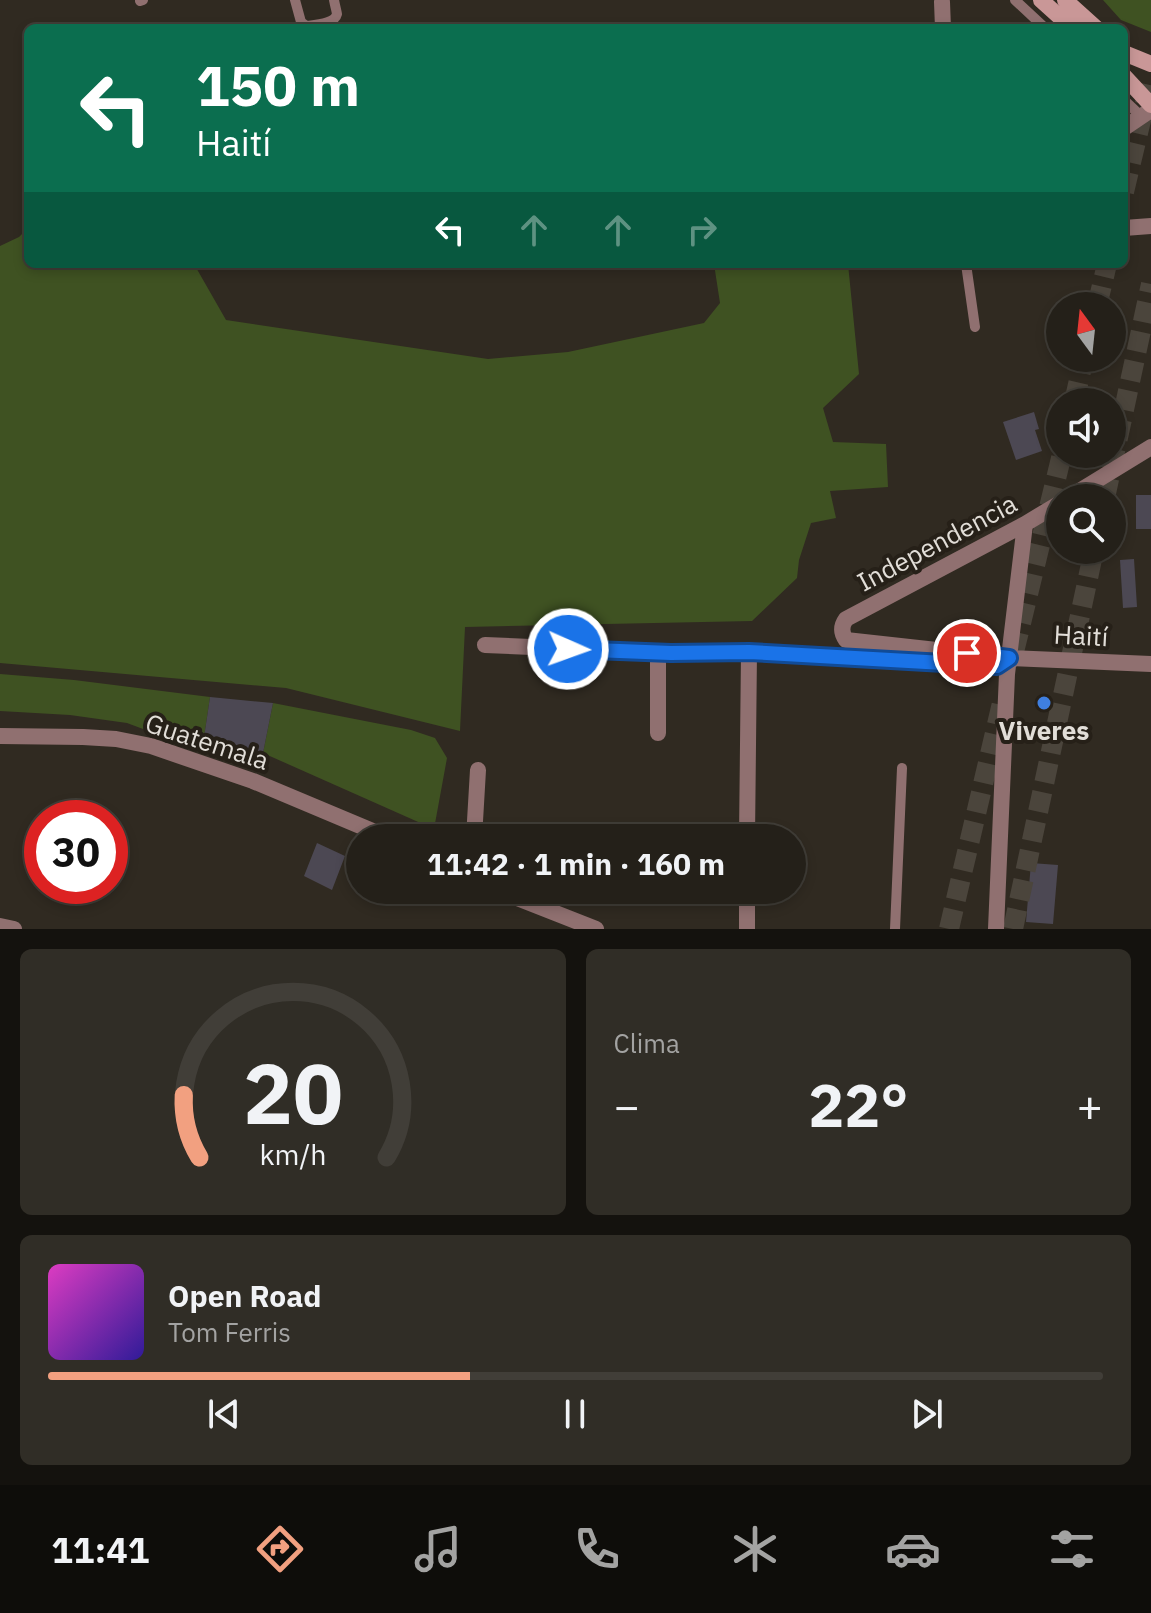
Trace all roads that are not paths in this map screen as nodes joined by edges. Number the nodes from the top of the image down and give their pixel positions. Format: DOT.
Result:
graph roads {
  1 [pos="295,0"];
  2 [pos="334,0"];
  3 [pos="1015,0"];
  4 [pos="1041,0"];
  5 [pos="1065,0"];
  6 [pos="942,2"];
  7 [pos="304,24"];
  8 [pos="316,24"];
  9 [pos="943,24"];
  10 [pos="1041,24"];
  11 [pos="1068,24"];
  12 [pos="1092,24"];
  13 [pos="1128,55"];
  14 [pos="1151,64"];
  15 [pos="1128,82"];
  16 [pos="1128,102"];
  17 [pos="1148,111"];
  18 [pos="1128,125"];
  19 [pos="1151,226"];
  20 [pos="1128,228"];
  21 [pos="967,268"];
  22 [pos="975,327"];
  23 [pos="1151,447"];
  24 [pos="1091,484"];
  25 [pos="1046,511"];
  26 [pos="1025,524"];
  27 [pos="842,629"];
  28 [pos="485,645"];
  29 [pos="749,652"];
  30 [pos="658,653"];
  31 [pos="1009,658"];
  32 [pos="1151,664"];
  33 [pos="658,733"];
  34 [pos="0,736"];
  35 [pos="902,768"];
  36 [pos="478,770"];
  37 [pos="356,824"];
  38 [pos="475,824"];
  39 [pos="747,824"];
  40 [pos="533,904"];
  41 [pos="747,904"];
  42 [pos="0,926"];
  43 [pos="14,929"];
  44 [pos="596,929"];
  45 [pos="747,929"];
  46 [pos="895,929"];
  47 [pos="996,929"];
  1 -- 7 [label="lane"];
  2 -- 8 [label="lane"];
  3 -- 10 [label="lane"];
  4 -- 11 [label="street"];
  5 -- 12 [label="street"];
  6 -- 9 [label="street"];
  13 -- 14 [label="street"];
  15 -- 17 [label="street"];
  16 -- 17 [label="lane"];
  17 -- 18 [label="street"];
  19 -- 20 [label="street"];
  21 -- 22 [label="lane"];
  23 -- 24 [label="street"];
  25 -- 26 [label="street, Independencia"];
  26 -- 27 [label="street, Independencia"];
  26 -- 31 [label="street"];
  27 -- 31 [label="street, Haití"];
  28 -- 30 [label="street, Haití"];
  29 -- 30 [label="street, Haití"];
  29 -- 31 [label="street, Haití"];
  29 -- 39 [label="street"];
  30 -- 33 [label="street"];
  31 -- 32 [label="street, Haití"];
  31 -- 47 [label="street"];
  34 -- 37 [label="street, Guatemala"];
  35 -- 46 [label="lane"];
  36 -- 38 [label="street"];
  40 -- 44 [label="street"];
  41 -- 45 [label="street"];
  42 -- 43 [label="street"];
}
